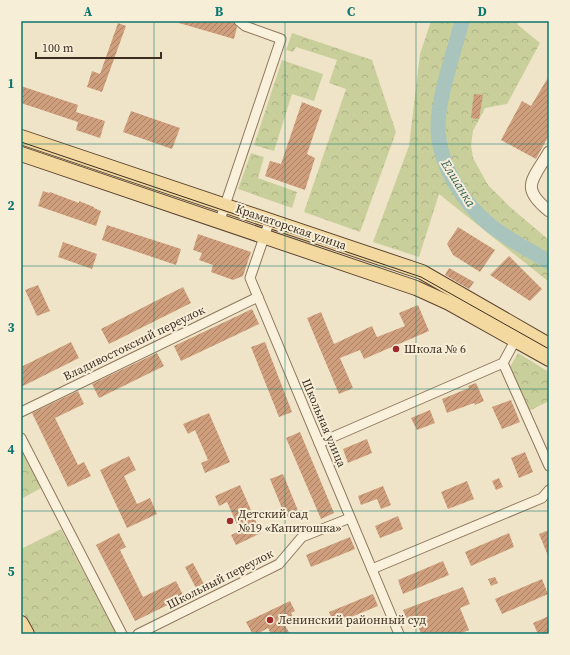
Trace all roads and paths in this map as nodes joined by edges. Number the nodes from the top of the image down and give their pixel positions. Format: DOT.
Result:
graph roads {
  1 [pos="239,21"];
  2 [pos="21,136"];
  3 [pos="39,142"];
  4 [pos="549,152"];
  5 [pos="28,156"];
  6 [pos="100,163"];
  7 [pos="94,178"];
  8 [pos="226,205"];
  9 [pos="549,212"];
  10 [pos="220,220"];
  11 [pos="270,220"];
  12 [pos="264,236"];
  13 [pos="362,252"];
  14 [pos="358,268"];
  15 [pos="258,297"];
  16 [pos="518,335"];
  17 [pos="548,354"];
  18 [pos="503,363"];
  19 [pos="21,412"];
  20 [pos="21,438"];
  21 [pos="319,442"];
  22 [pos="549,466"];
  23 [pos="549,490"];
  24 [pos="350,518"];
  25 [pos="372,569"];
  26 [pos="21,622"];
  27 [pos="27,634"];
  28 [pos="122,634"];
  29 [pos="138,634"];
  30 [pos="399,634"];
  1 -- 8 [label="street"];
  2 -- 3 [label="main road, Краматорская улица"];
  3 -- 5 [label="street"];
  3 -- 6 [label="main road, Краматорская улица"];
  4 -- 9 [label="street"];
  5 -- 7 [label="main road, Краматорская улица"];
  6 -- 7 [label="street"];
  6 -- 8 [label="main road, Краматорская улица"];
  7 -- 10 [label="main road, Краматорская улица"];
  8 -- 10 [label="street"];
  8 -- 11 [label="main road, Краматорская улица"];
  10 -- 12 [label="main road, Краматорская улица"];
  11 -- 12 [label="street, Школьная улица"];
  11 -- 13 [label="main road, Краматорская улица"];
  12 -- 14 [label="main road, Краматорская улица"];
  12 -- 15 [label="street, Школьная улица"];
  13 -- 14 [label="street"];
  13 -- 16 [label="main road, Краматорская улица"];
  14 -- 16 [label="main road, Краматорская улица"];
  15 -- 19 [label="street, Владивостокский переулок"];
  15 -- 21 [label="street, Школьная улица"];
  16 -- 17 [label="main road, Краматорская улица"];
  16 -- 18 [label="street"];
  18 -- 21 [label="street"];
  18 -- 22 [label="street"];
  20 -- 28 [label="street"];
  21 -- 24 [label="street, Школьная улица"];
  23 -- 25 [label="street"];
  24 -- 25 [label="street, Школьная улица"];
  24 -- 29 [label="street, Школьный переулок"];
  25 -- 30 [label="street, Школьная улица"];
  26 -- 27 [label="main road"];
}
